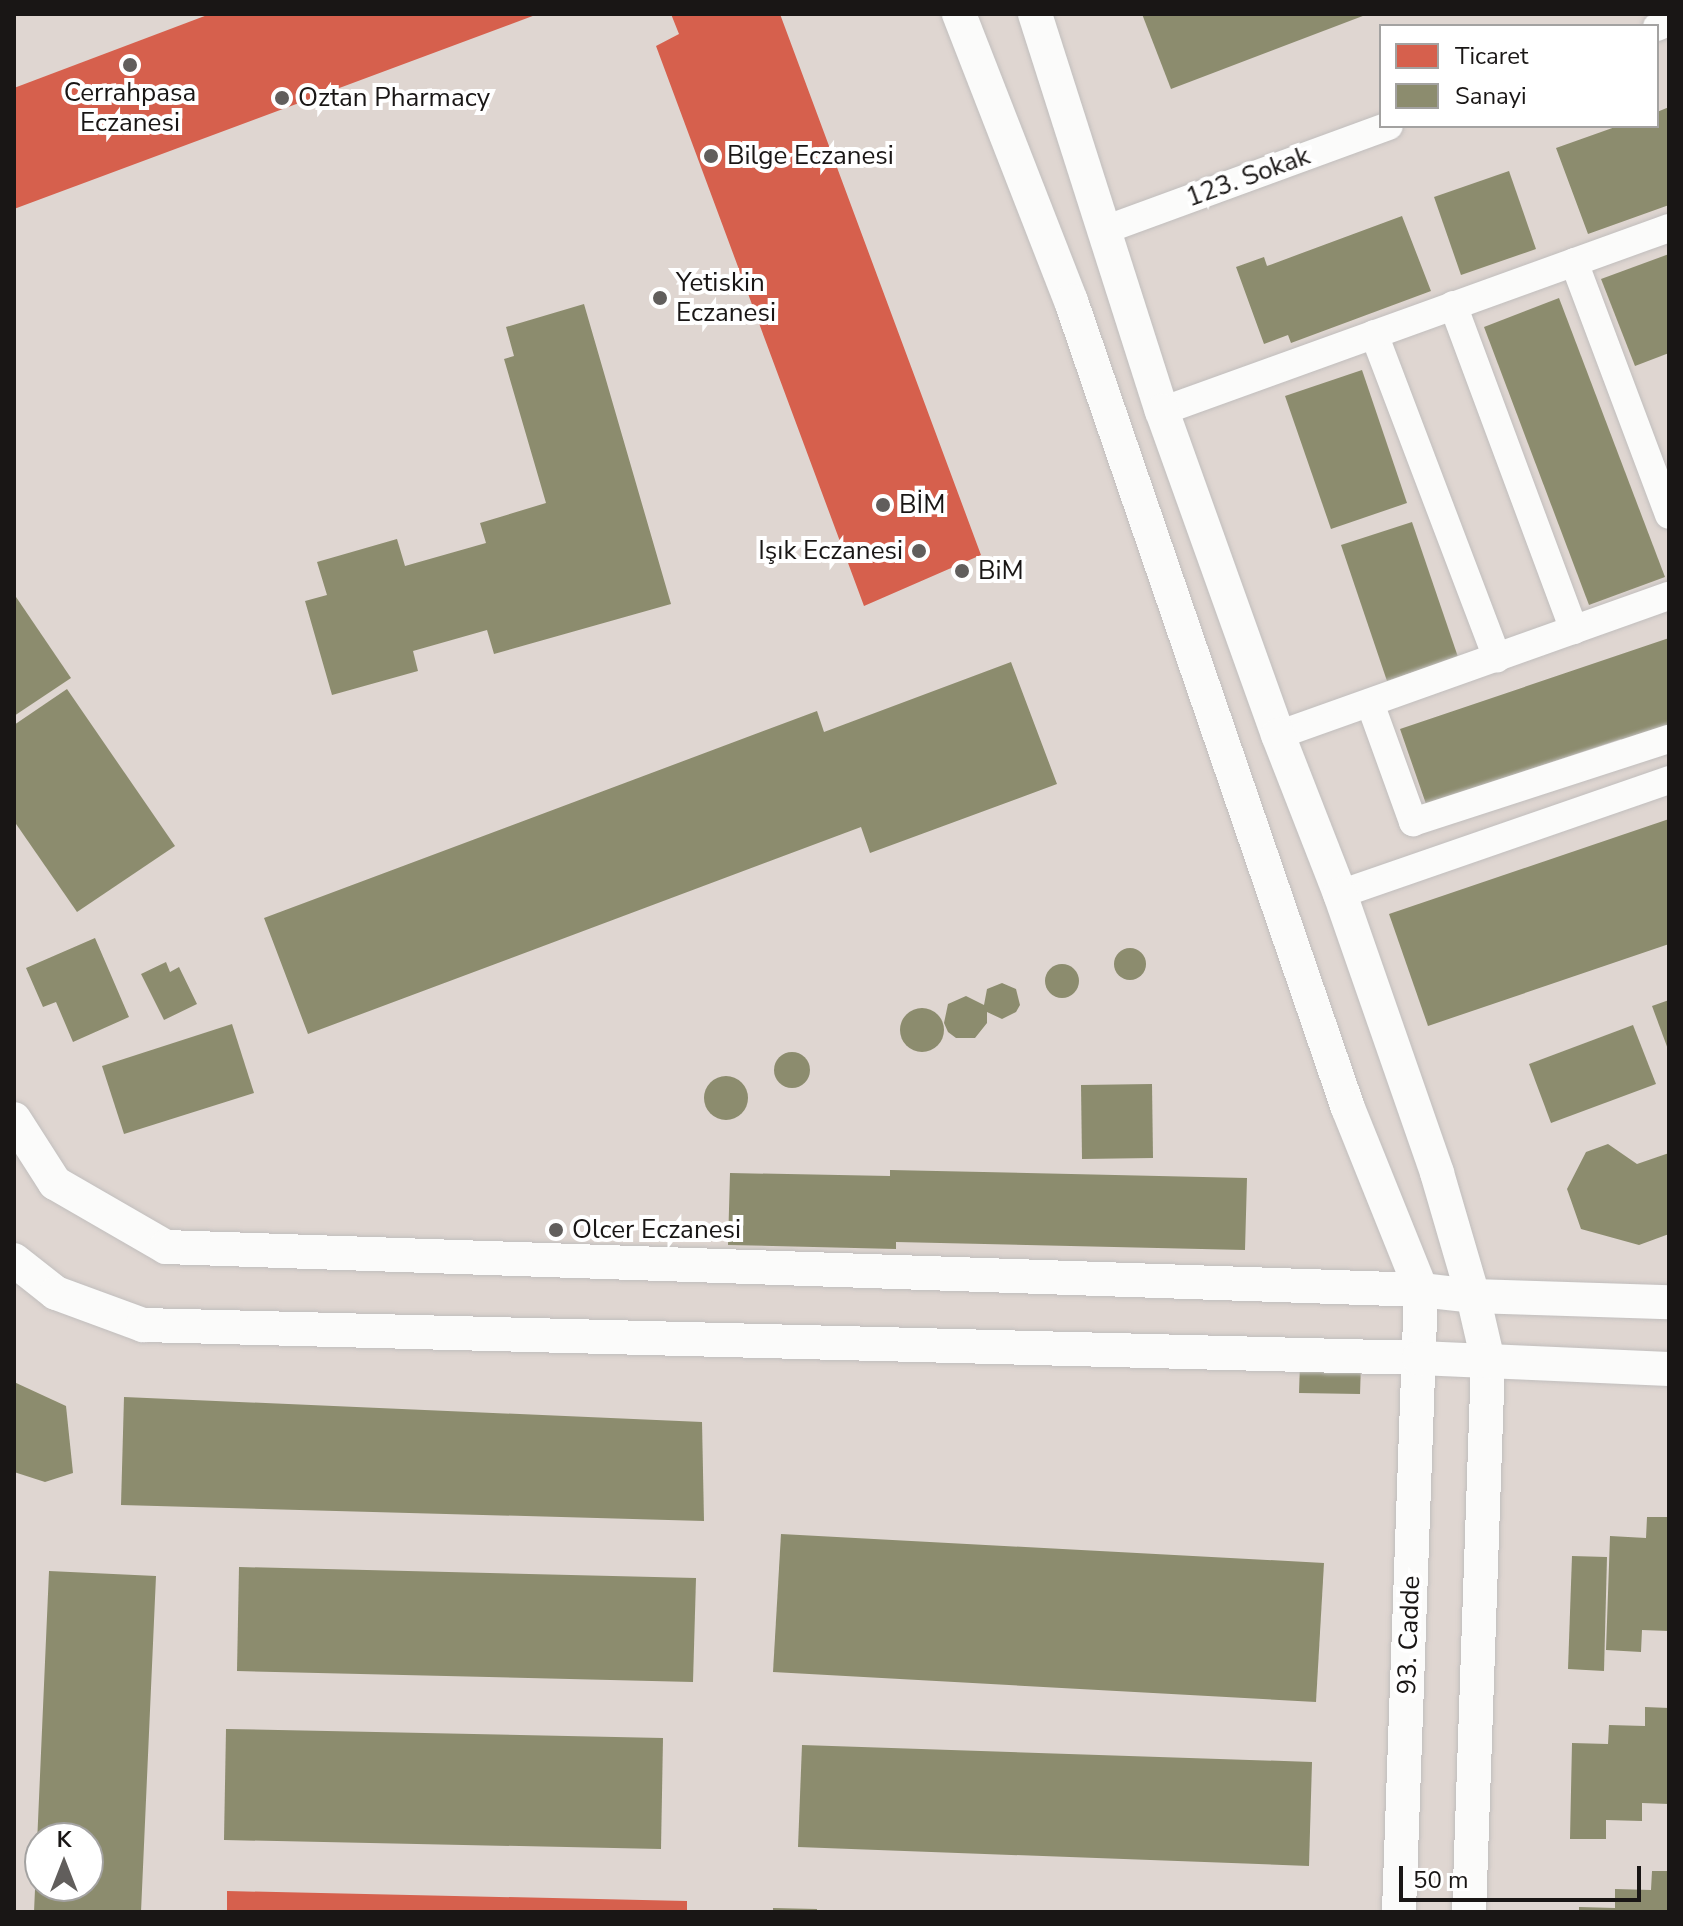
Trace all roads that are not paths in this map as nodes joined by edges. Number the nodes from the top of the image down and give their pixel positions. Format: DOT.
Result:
graph roads {
  1 [pos="959,14"];
  2 [pos="1035,14"];
  3 [pos="1384,128"];
  4 [pos="1669,228"];
  5 [pos="1107,229"];
  6 [pos="1574,262"];
  7 [pos="1453,305"];
  8 [pos="1374,334"];
  9 [pos="1162,411"];
  10 [pos="1658,452"];
  11 [pos="1669,515"];
  12 [pos="1669,596"];
  13 [pos="1574,630"];
  14 [pos="1497,658"];
  15 [pos="1370,703"];
  16 [pos="1278,735"];
  17 [pos="1669,739"];
  18 [pos="1669,780"];
  19 [pos="1340,894"];
  20 [pos="14,1119"];
  21 [pos="14,1260"];
  22 [pos="1421,1290"];
  23 [pos="1473,1296"];
  24 [pos="1669,1302"];
  25 [pos="1419,1358"];
  26 [pos="1488,1361"];
  27 [pos="1669,1369"];
  28 [pos="1399,1912"];
  29 [pos="1469,1912"];
  1 -- 22 [label="street"];
  2 -- 5 [label="street"];
  3 -- 5 [label="street, 123. Sokak"];
  4 -- 6 [label="street"];
  5 -- 9 [label="street"];
  6 -- 7 [label="street"];
  6 -- 10 [label="street"];
  7 -- 8 [label="street"];
  7 -- 13 [label="street"];
  8 -- 9 [label="street"];
  8 -- 14 [label="street"];
  9 -- 16 [label="street"];
  10 -- 11 [label="street"];
  12 -- 13 [label="street"];
  13 -- 14 [label="street"];
  14 -- 15 [label="street"];
  15 -- 16 [label="street"];
  15 -- 17 [label="street"];
  16 -- 19 [label="street"];
  18 -- 19 [label="street"];
  19 -- 23 [label="street"];
  20 -- 22 [label="street"];
  21 -- 25 [label="street"];
  22 -- 23 [label="street"];
  22 -- 25 [label="street, 93. Cadde"];
  23 -- 24 [label="street"];
  23 -- 26 [label="street"];
  25 -- 26 [label="street"];
  25 -- 28 [label="street, 93. Cadde"];
  26 -- 27 [label="street"];
  26 -- 29 [label="street"];
}
